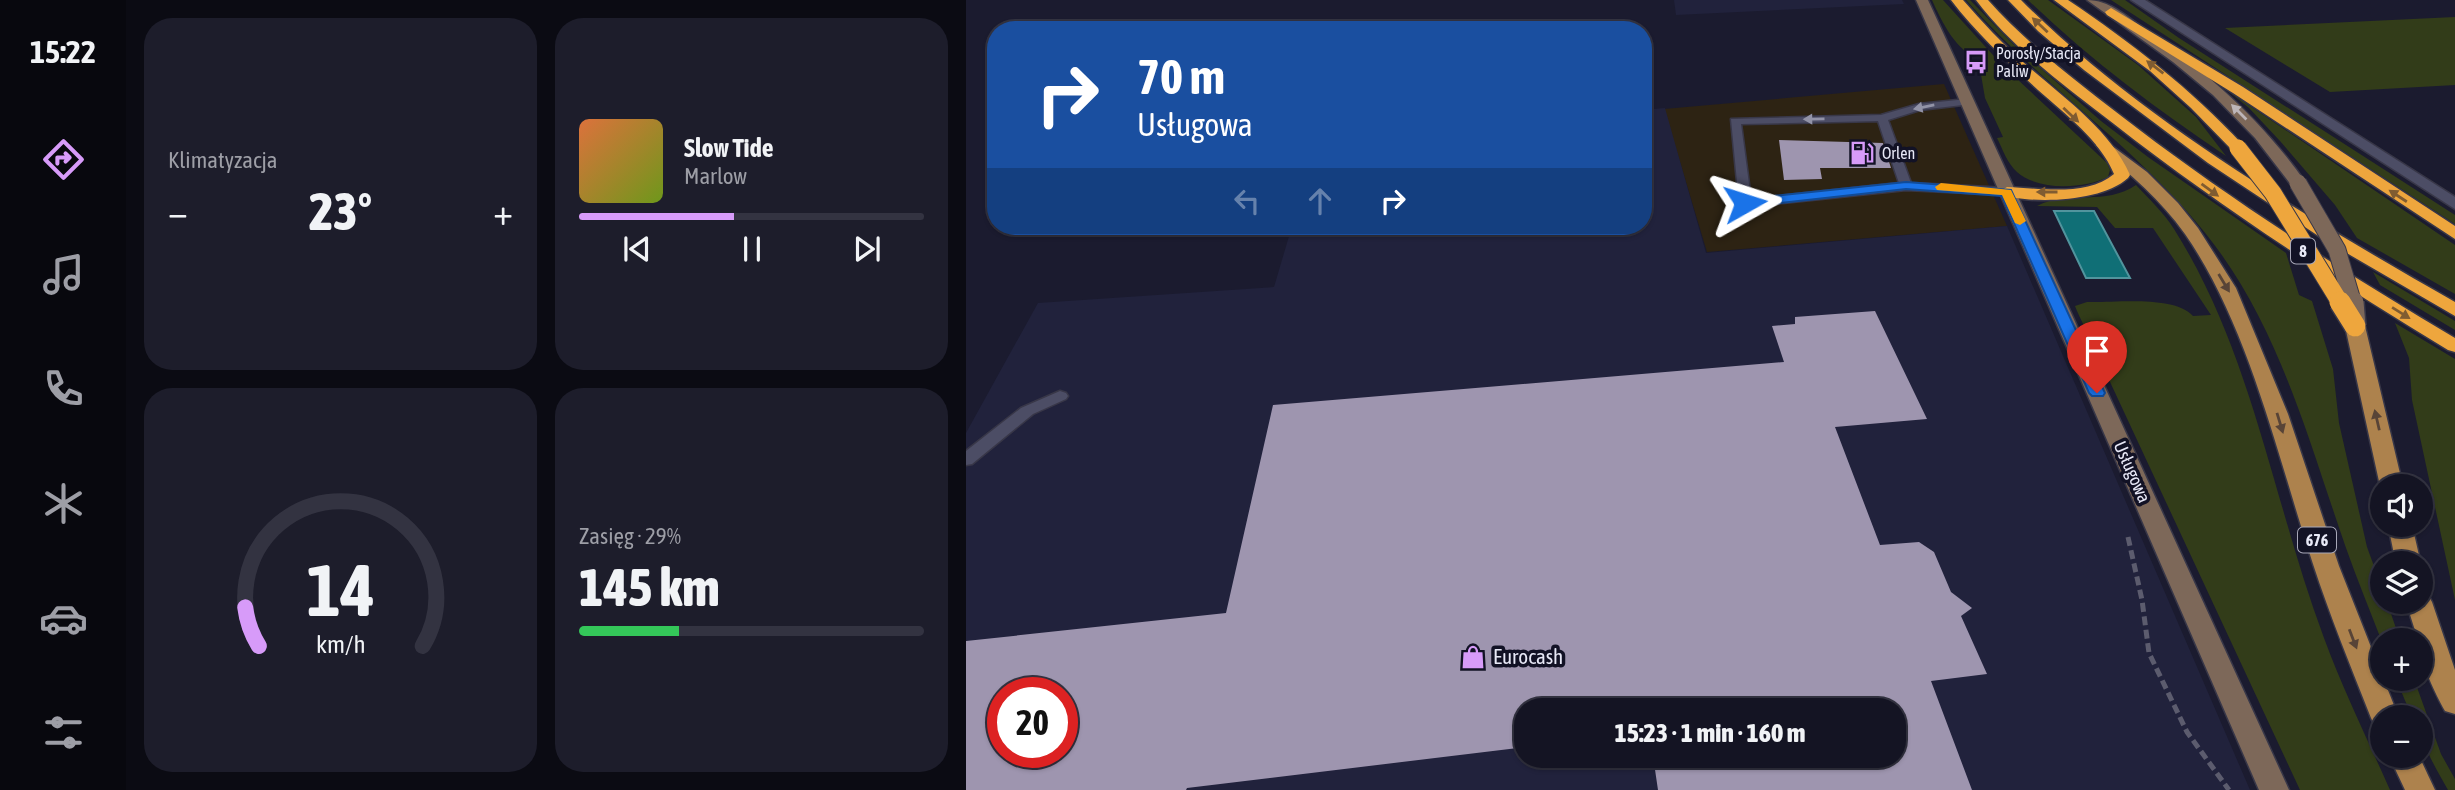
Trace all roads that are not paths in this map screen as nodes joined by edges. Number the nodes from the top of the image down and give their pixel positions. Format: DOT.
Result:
graph roads {
  1 [pos="1922,0"];
  2 [pos="1957,0"];
  3 [pos="1982,0"];
  4 [pos="2014,0"];
  5 [pos="2060,0"];
  6 [pos="2093,0"];
  7 [pos="2137,0"];
  8 [pos="2111,12"];
  9 [pos="1967,102"];
  10 [pos="1882,118"];
  11 [pos="2104,145"];
  12 [pos="1906,186"];
  13 [pos="2007,192"];
  14 [pos="2455,204"];
  15 [pos="2455,234"];
  16 [pos="2455,310"];
  17 [pos="2355,326"];
  18 [pos="2455,346"];
  19 [pos="1060,396"];
  20 [pos="966,460"];
  21 [pos="2389,474"];
  22 [pos="2423,614"];
  23 [pos="2455,704"];
  24 [pos="2380,705"];
  25 [pos="2410,768"];
  26 [pos="2274,790"];
  27 [pos="2420,790"];
  1 -- 9 [label="street, Usługowa"];
  2 -- 11 [label="highway, one-way"];
  3 -- 18 [label="highway, 8, one-way"];
  16 -- 4 [label="highway, 8, one-way"];
  17 -- 5 [label="highway, one-way, bridge"];
  6 -- 8 [label="street"];
  7 -- 14 [label="street"];
  15 -- 8 [label="highway, one-way"];
  17 -- 8 [label="street, one-way, bridge"];
  9 -- 10 [label="lane, one-way"];
  9 -- 13 [label="street, Usługowa"];
  10 -- 12 [label="lane"];
  10 -- 12 [label="lane, one-way"];
  11 -- 13 [label="highway, one-way"];
  11 -- 24 [label="main road, 676, one-way"];
  12 -- 13 [label="lane"];
  13 -- 26 [label="street, Usługowa"];
  21 -- 17 [label="main road, one-way"];
  19 -- 20 [label="lane"];
  22 -- 23 [label="main road"];
  25 -- 27 [label="main road"];
}
